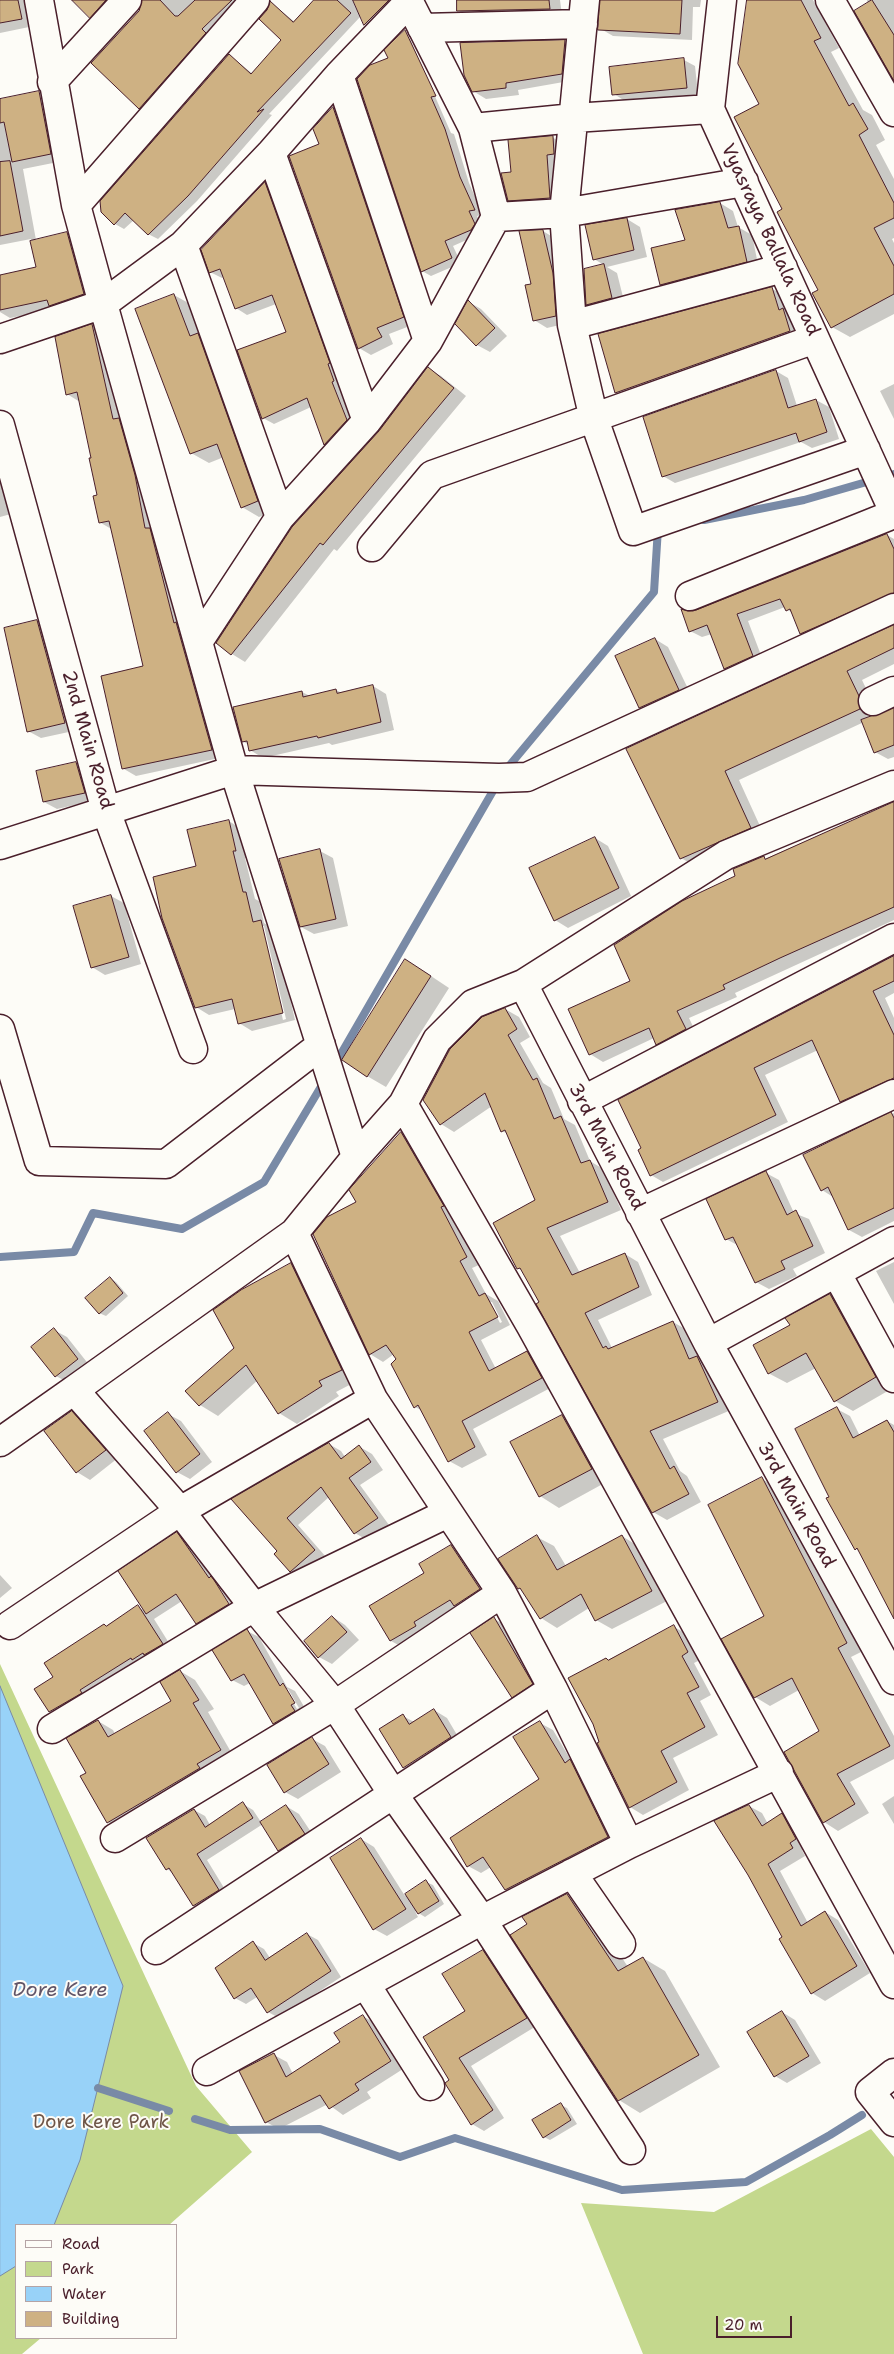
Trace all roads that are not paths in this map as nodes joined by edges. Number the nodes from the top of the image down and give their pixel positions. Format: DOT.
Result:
graph roads {
  1 [pos="39,0"];
  2 [pos="127,0"];
  3 [pos="255,0"];
  4 [pos="722,0"];
  5 [pos="830,0"];
  6 [pos="408,1"];
  7 [pos="584,12"];
  8 [pos="422,28"];
  9 [pos="340,75"];
  10 [pos="52,82"];
  11 [pos="710,110"];
  12 [pos="894,112"];
  13 [pos="574,118"];
  14 [pos="472,128"];
  15 [pos="271,154"];
  16 [pos="744,182"];
  17 [pos="76,205"];
  18 [pos="564,213"];
  19 [pos="496,217"];
  20 [pos="183,245"];
  21 [pos="783,268"];
  22 [pos="103,304"];
  23 [pos="572,325"];
  24 [pos="0,339"];
  25 [pos="815,339"];
  26 [pos="428,341"];
  27 [pos="594,418"];
  28 [pos="367,421"];
  29 [pos="0,425"];
  30 [pos="870,460"];
  31 [pos="892,508"];
  32 [pos="280,517"];
  33 [pos="372,547"];
  34 [pos="690,596"];
  35 [pos="894,608"];
  36 [pos="198,642"];
  37 [pos="234,770"];
  38 [pos="894,785"];
  39 [pos="106,811"];
  40 [pos="0,845"];
  41 [pos="894,938"];
  42 [pos="523,984"];
  43 [pos="0,1029"];
  44 [pos="193,1049"];
  45 [pos="323,1052"];
  46 [pos="894,1094"];
  47 [pos="582,1101"];
  48 [pos="403,1104"];
  49 [pos="356,1157"];
  50 [pos="640,1213"];
  51 [pos="294,1233"];
  52 [pos="894,1241"];
  53 [pos="837,1274"];
  54 [pos="708,1343"];
  55 [pos="894,1378"];
  56 [pos="74,1390"];
  57 [pos="373,1400"];
  58 [pos="0,1442"];
  59 [pos="180,1511"];
  60 [pos="448,1513"];
  61 [pos="502,1593"];
  62 [pos="254,1607"];
  63 [pos="10,1624"];
  64 [pos="894,1680"];
  65 [pos="553,1690"];
  66 [pos="334,1705"];
  67 [pos="52,1729"];
  68 [pos="779,1773"];
  69 [pos="394,1794"];
  70 [pos="116,1838"];
  71 [pos="628,1844"];
  72 [pos="572,1873"];
  73 [pos="482,1920"];
  74 [pos="621,1944"];
  75 [pos="156,1950"];
  76 [pos="894,1984"];
  77 [pos="366,1985"];
  78 [pos="207,2071"];
  79 [pos="894,2073"];
  80 [pos="430,2086"];
  81 [pos="894,2122"];
  82 [pos="630,2150"];
  1 -- 10 [label="street"];
  2 -- 10 [label="street"];
  3 -- 17 [label="street"];
  4 -- 11 [label="street"];
  5 -- 12 [label="street"];
  6 -- 8 [label="street"];
  6 -- 9 [label="street"];
  7 -- 8 [label="street"];
  7 -- 13 [label="street"];
  8 -- 14 [label="street"];
  9 -- 15 [label="street"];
  9 -- 26 [label="street"];
  10 -- 17 [label="street"];
  11 -- 13 [label="street"];
  11 -- 16 [label="street, Vyasraya Ballala Road"];
  13 -- 14 [label="street"];
  13 -- 18 [label="street"];
  14 -- 19 [label="street"];
  15 -- 20 [label="street"];
  15 -- 28 [label="street"];
  16 -- 18 [label="street"];
  16 -- 21 [label="street, Vyasraya Ballala Road"];
  17 -- 22 [label="street"];
  18 -- 19 [label="street"];
  18 -- 23 [label="street"];
  19 -- 26 [label="street"];
  20 -- 22 [label="street"];
  20 -- 32 [label="street"];
  21 -- 23 [label="street"];
  21 -- 25 [label="street, Vyasraya Ballala Road"];
  22 -- 24 [label="street"];
  22 -- 36 [label="street"];
  23 -- 27 [label="street"];
  25 -- 27 [label="street"];
  25 -- 30 [label="street, Vyasraya Ballala Road"];
  26 -- 28 [label="street"];
  27 -- 30 [label="street"];
  27 -- 33 [label="street"];
  28 -- 32 [label="street"];
  29 -- 39 [label="street, 2nd Main Road"];
  30 -- 31 [label="street, Vyasraya Ballala Road"];
  31 -- 34 [label="street"];
  32 -- 36 [label="street"];
  35 -- 37 [label="street"];
  36 -- 37 [label="street"];
  37 -- 39 [label="street"];
  37 -- 45 [label="street"];
  38 -- 42 [label="street"];
  39 -- 40 [label="street"];
  39 -- 44 [label="street, 2nd Main Road"];
  41 -- 47 [label="street"];
  42 -- 47 [label="street, 3rd Main Road"];
  42 -- 48 [label="street"];
  43 -- 45 [label="street"];
  45 -- 49 [label="street"];
  46 -- 50 [label="street"];
  47 -- 50 [label="street, 3rd Main Road"];
  48 -- 49 [label="street"];
  48 -- 68 [label="street"];
  49 -- 51 [label="street"];
  50 -- 54 [label="street, 3rd Main Road"];
  51 -- 56 [label="street"];
  51 -- 57 [label="street"];
  52 -- 53 [label="street"];
  53 -- 54 [label="street"];
  53 -- 55 [label="street"];
  54 -- 64 [label="street, 3rd Main Road"];
  56 -- 58 [label="street"];
  56 -- 59 [label="street"];
  57 -- 59 [label="street"];
  57 -- 60 [label="street"];
  59 -- 62 [label="street"];
  59 -- 63 [label="street"];
  60 -- 61 [label="street"];
  60 -- 62 [label="street"];
  61 -- 65 [label="street"];
  61 -- 66 [label="street"];
  62 -- 66 [label="street"];
  62 -- 67 [label="street"];
  65 -- 69 [label="street"];
  65 -- 71 [label="street"];
  66 -- 69 [label="street"];
  66 -- 70 [label="street"];
  68 -- 71 [label="street"];
  68 -- 76 [label="street"];
  69 -- 73 [label="street"];
  69 -- 75 [label="street"];
  71 -- 72 [label="street"];
  72 -- 73 [label="street"];
  72 -- 74 [label="street"];
  73 -- 77 [label="street"];
  73 -- 82 [label="street"];
  77 -- 78 [label="street"];
  77 -- 80 [label="street"];
  79 -- 81 [label="street"];
}
